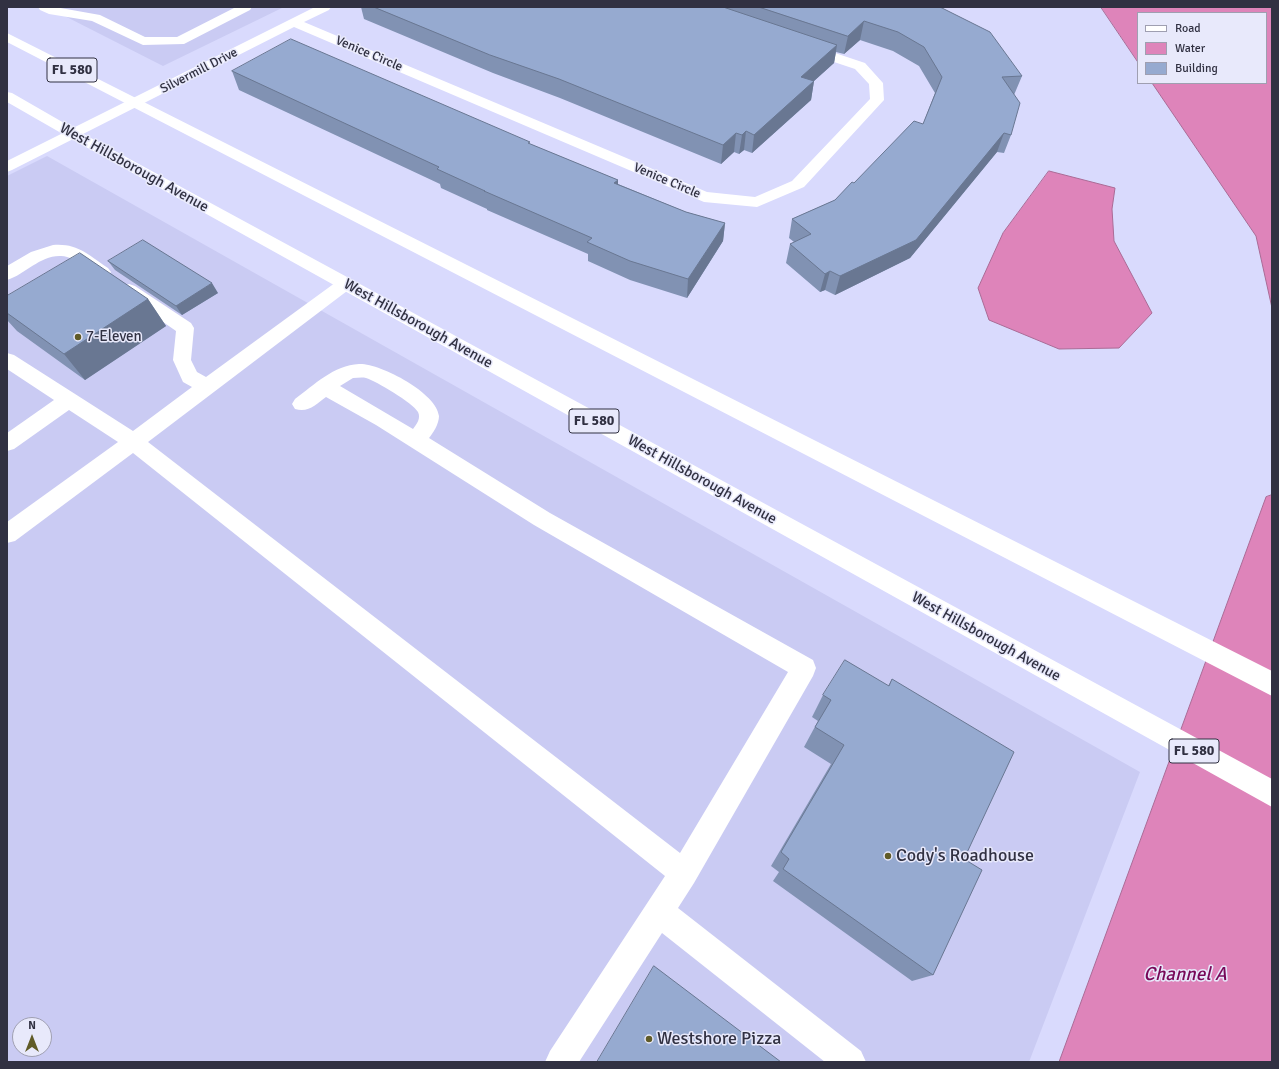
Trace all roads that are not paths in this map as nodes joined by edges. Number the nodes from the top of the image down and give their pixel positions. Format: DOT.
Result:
graph roads {
  1 [pos="44,7"];
  2 [pos="246,7"];
  3 [pos="325,7"];
  4 [pos="295,23"];
  5 [pos="7,37"];
  6 [pos="792,43"];
  7 [pos="7,96"];
  8 [pos="137,103"];
  9 [pos="72,134"];
  10 [pos="7,167"];
  11 [pos="7,274"];
  12 [pos="345,284"];
  13 [pos="7,360"];
  14 [pos="208,387"];
  15 [pos="325,387"];
  16 [pos="68,401"];
  17 [pos="302,404"];
  18 [pos="416,440"];
  19 [pos="133,442"];
  20 [pos="7,443"];
  21 [pos="7,534"];
  22 [pos="1272,684"];
  23 [pos="1272,794"];
  24 [pos="684,873"];
  25 [pos="659,912"];
  26 [pos="561,1062"];
  27 [pos="850,1062"];
  1 -- 2 [label="main road"];
  3 -- 4 [label="main road, Silvermill Drive"];
  4 -- 6 [label="main road, Venice Circle"];
  4 -- 8 [label="main road, Silvermill Drive"];
  5 -- 8 [label="main road, FL 580"];
  7 -- 9 [label="main road, West Hillsborough Avenue / FL 580"];
  8 -- 9 [label="main road, Silvermill Drive"];
  8 -- 22 [label="main road, FL 580"];
  9 -- 10 [label="main road, Silvermill Drive"];
  9 -- 12 [label="main road, West Hillsborough Avenue / FL 580"];
  11 -- 14 [label="main road"];
  12 -- 14 [label="main road"];
  12 -- 23 [label="main road, West Hillsborough Avenue / FL 580"];
  13 -- 16 [label="main road"];
  14 -- 19 [label="main road"];
  15 -- 17 [label="main road"];
  15 -- 18 [label="main road"];
  15 -- 18 [label="main road"];
  16 -- 19 [label="main road"];
  16 -- 20 [label="main road"];
  18 -- 24 [label="main road"];
  19 -- 21 [label="main road"];
  19 -- 24 [label="main road"];
  24 -- 25 [label="main road"];
  25 -- 26 [label="main road"];
  25 -- 27 [label="main road"];
}
